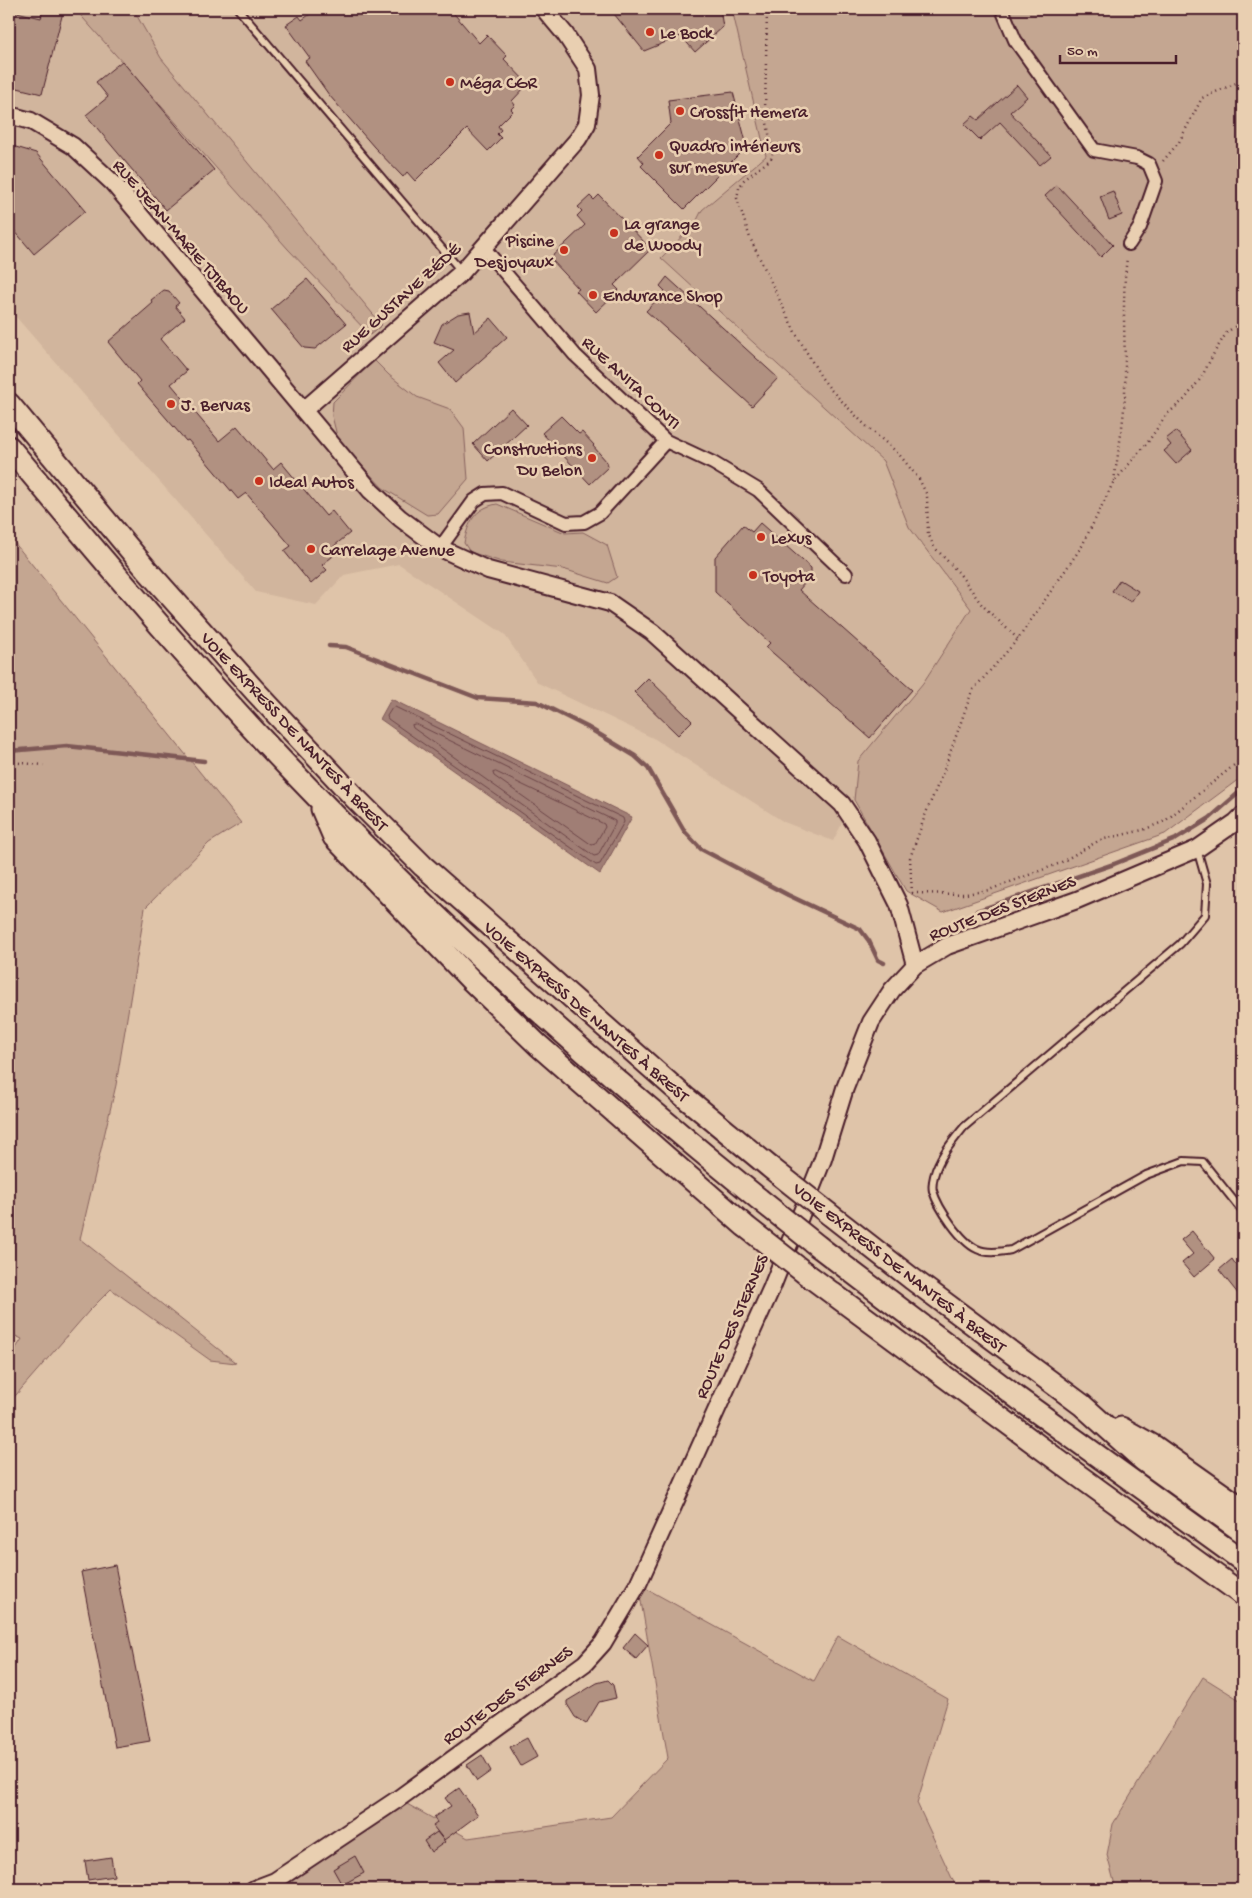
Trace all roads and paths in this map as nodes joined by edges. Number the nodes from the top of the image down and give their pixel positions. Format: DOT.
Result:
graph roads {
  1 [pos="238,9"];
  2 [pos="544,9"];
  3 [pos="767,9"];
  4 [pos="1002,9"];
  5 [pos="1243,80"];
  6 [pos="9,115"];
  7 [pos="1153,174"];
  8 [pos="1129,244"];
  9 [pos="483,247"];
  10 [pos="462,272"];
  11 [pos="1243,321"];
  12 [pos="9,404"];
  13 [pos="304,410"];
  14 [pos="666,441"];
  15 [pos="9,447"];
  16 [pos="1113,483"];
  17 [pos="440,548"];
  18 [pos="846,574"];
  19 [pos="1018,639"];
  20 [pos="1243,758"];
  21 [pos="9,762"];
  22 [pos="44,765"];
  23 [pos="315,795"];
  24 [pos="1243,815"];
  25 [pos="1197,849"];
  26 [pos="912,893"];
  27 [pos="899,905"];
  28 [pos="915,965"];
  29 [pos="1243,1212"];
  30 [pos="1082,1405"];
  31 [pos="1243,1509"];
  32 [pos="1243,1532"];
  33 [pos="1243,1561"];
  34 [pos="1243,1595"];
  35 [pos="254,1889"];
  1 -- 10 [label="lane"];
  2 -- 9 [label="street, RUE GUSTAVE ZÉDÉ"];
  3 -- 19 [label="path"];
  4 -- 7 [label="street"];
  5 -- 7 [label="path"];
  6 -- 13 [label="street, RUE JEAN-MARIE TJIBAOU"];
  7 -- 8 [label="street"];
  8 -- 16 [label="path"];
  9 -- 10 [label="street, RUE GUSTAVE ZÉDÉ"];
  9 -- 14 [label="street, RUE ANITA CONTI"];
  10 -- 13 [label="street, RUE GUSTAVE ZÉDÉ"];
  11 -- 16 [label="path"];
  12 -- 30 [label="highway, VOIE EXPRESS DE NANTES À BREST, bridge"];
  13 -- 17 [label="street, RUE JEAN-MARIE TJIBAOU"];
  14 -- 17 [label="street"];
  14 -- 18 [label="street, RUE ANITA CONTI"];
  15 -- 23 [label="highway, VOIE EXPRESS DE NANTES À BREST"];
  16 -- 19 [label="path"];
  17 -- 27 [label="street, RUE JEAN-MARIE TJIBAOU"];
  19 -- 26 [label="path"];
  20 -- 26 [label="path"];
  21 -- 22 [label="path"];
  23 -- 33 [label="highway, VOIE EXPRESS DE NANTES À BREST, bridge"];
  23 -- 34 [label="highway, bridge"];
  24 -- 25 [label="street, ROUTE DES STERNES"];
  25 -- 28 [label="street, ROUTE DES STERNES"];
  25 -- 29 [label="lane"];
  26 -- 27 [label="path"];
  27 -- 28 [label="street, RUE JEAN-MARIE TJIBAOU"];
  28 -- 35 [label="street, ROUTE DES STERNES"];
  30 -- 31 [label="highway"];
  30 -- 32 [label="highway, VOIE EXPRESS DE NANTES À BREST"];
}
